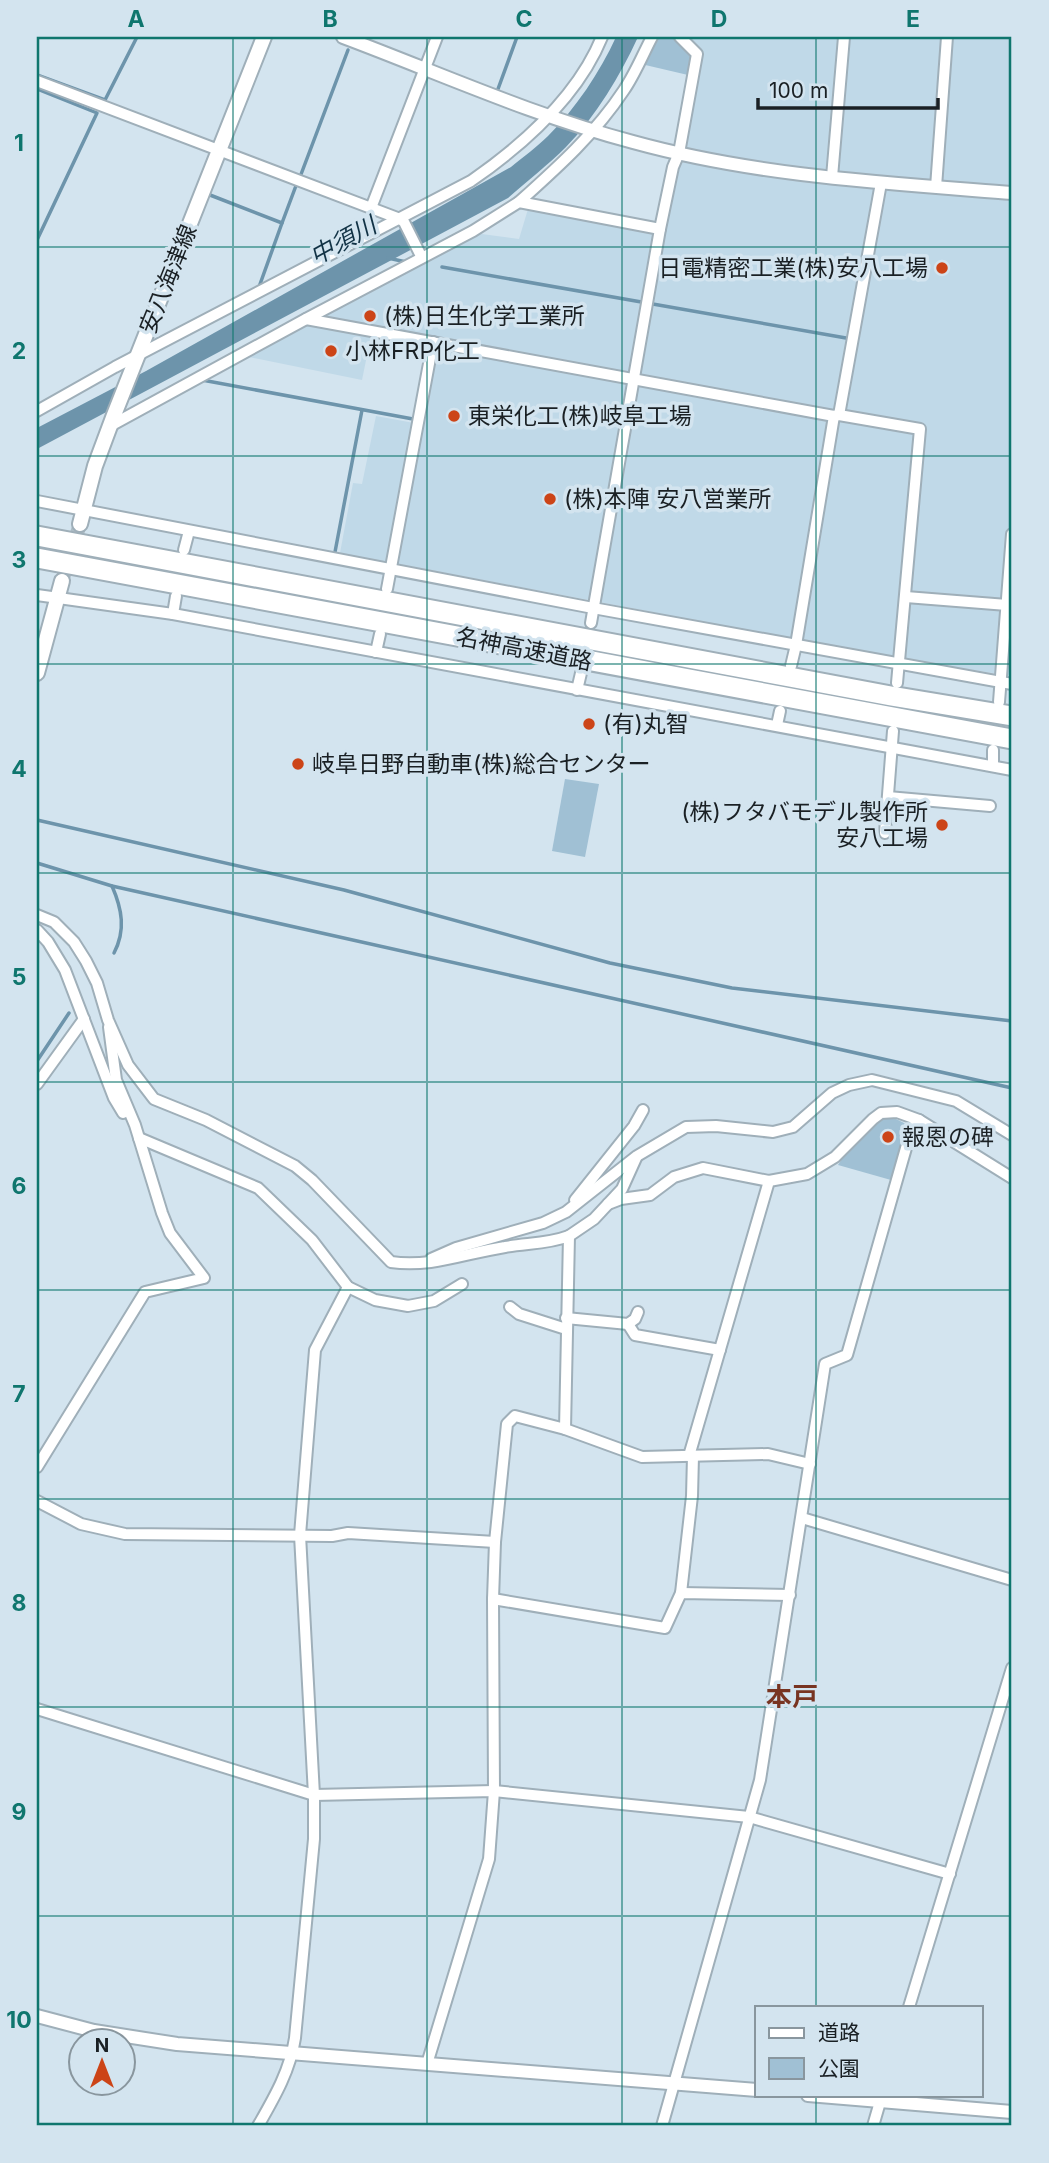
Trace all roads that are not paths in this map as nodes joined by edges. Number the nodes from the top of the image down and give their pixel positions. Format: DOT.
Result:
graph roads {
  1 [pos="264,37"];
  2 [pos="343,37"];
  3 [pos="437,37"];
  4 [pos="602,37"];
  5 [pos="652,37"];
  6 [pos="680,37"];
  7 [pos="844,37"];
  8 [pos="947,37"];
  9 [pos="425,68"];
  10 [pos="37,81"];
  11 [pos="551,116"];
  12 [pos="592,130"];
  13 [pos="219,151"];
  14 [pos="679,153"];
  15 [pos="832,177"];
  16 [pos="881,183"];
  17 [pos="936,187"];
  18 [pos="1012,193"];
  19 [pos="519,202"];
  20 [pos="371,208"];
  21 [pos="402,220"];
  22 [pos="660,229"];
  23 [pos="420,254"];
  24 [pos="306,318"];
  25 [pos="433,342"];
  26 [pos="136,361"];
  27 [pos="634,380"];
  28 [pos="37,411"];
  29 [pos="837,415"];
  30 [pos="112,421"];
  31 [pos="37,501"];
  32 [pos="82,517"];
  33 [pos="189,531"];
  34 [pos="1012,534"];
  35 [pos="37,536"];
  36 [pos="184,550"];
  37 [pos="37,558"];
  38 [pos="391,569"];
  39 [pos="62,581"];
  40 [pos="387,589"];
  41 [pos="37,595"];
  42 [pos="176,596"];
  43 [pos="906,597"];
  44 [pos="57,598"];
  45 [pos="1007,606"];
  46 [pos="593,608"];
  47 [pos="173,614"];
  48 [pos="591,623"];
  49 [pos="380,634"];
  50 [pos="796,645"];
  51 [pos="376,652"];
  52 [pos="900,664"];
  53 [pos="791,666"];
  54 [pos="37,673"];
  55 [pos="581,673"];
  56 [pos="897,683"];
  57 [pos="1007,683"];
  58 [pos="578,690"];
  59 [pos="1006,709"];
  60 [pos="780,711"];
  61 [pos="777,726"];
  62 [pos="892,731"];
  63 [pos="1012,739"];
  64 [pos="892,746"];
  65 [pos="993,750"];
  66 [pos="993,766"];
  67 [pos="1012,770"];
  68 [pos="888,797"];
  69 [pos="990,806"];
  70 [pos="885,833"];
  71 [pos="37,915"];
  72 [pos="37,930"];
  73 [pos="84,1019"];
  74 [pos="108,1020"];
  75 [pos="37,1084"];
  76 [pos="643,1110"];
  77 [pos="919,1120"];
  78 [pos="135,1125"];
  79 [pos="1012,1135"];
  80 [pos="139,1138"];
  81 [pos="637,1156"];
  82 [pos="1012,1178"];
  83 [pos="769,1181"];
  84 [pos="608,1204"];
  85 [pos="566,1212"];
  86 [pos="569,1236"];
  87 [pos="422,1263"];
  88 [pos="462,1284"];
  89 [pos="348,1287"];
  90 [pos="510,1307"];
  91 [pos="638,1312"];
  92 [pos="566,1324"];
  93 [pos="628,1324"];
  94 [pos="720,1350"];
  95 [pos="565,1430"];
  96 [pos="691,1456"];
  97 [pos="810,1464"];
  98 [pos="37,1467"];
  99 [pos="37,1501"];
  100 [pos="802,1518"];
  101 [pos="300,1535"];
  102 [pos="495,1542"];
  103 [pos="1012,1580"];
  104 [pos="681,1593"];
  105 [pos="790,1594"];
  106 [pos="493,1599"];
  107 [pos="1012,1668"];
  108 [pos="37,1709"];
  109 [pos="494,1791"];
  110 [pos="313,1795"];
  111 [pos="749,1817"];
  112 [pos="950,1874"];
  113 [pos="909,2006"];
  114 [pos="37,2016"];
  115 [pos="293,2054"];
  116 [pos="427,2064"];
  117 [pos="676,2084"];
  118 [pos="755,2091"];
  119 [pos="832,2096"];
  120 [pos="881,2098"];
  121 [pos="1012,2112"];
  122 [pos="258,2126"];
  123 [pos="662,2126"];
  124 [pos="873,2126"];
  1 -- 13 [label="main road, 安八海津線"];
  2 -- 9 [label="street"];
  3 -- 9 [label="street"];
  4 -- 11 [label="street"];
  5 -- 12 [label="street"];
  6 -- 14 [label="street"];
  7 -- 15 [label="street"];
  8 -- 17 [label="street"];
  9 -- 11 [label="street"];
  9 -- 20 [label="street"];
  10 -- 13 [label="street"];
  11 -- 12 [label="street"];
  11 -- 21 [label="street"];
  12 -- 14 [label="street"];
  12 -- 19 [label="street"];
  13 -- 20 [label="street"];
  13 -- 26 [label="main road, 安八海津線"];
  14 -- 15 [label="street"];
  14 -- 22 [label="street"];
  15 -- 16 [label="street"];
  16 -- 17 [label="street"];
  16 -- 29 [label="street"];
  17 -- 18 [label="street"];
  19 -- 22 [label="street"];
  19 -- 24 [label="street"];
  20 -- 21 [label="street"];
  21 -- 23 [label="street"];
  21 -- 26 [label="street"];
  22 -- 27 [label="street"];
  24 -- 25 [label="street"];
  24 -- 30 [label="street"];
  25 -- 27 [label="street"];
  25 -- 38 [label="street"];
  26 -- 28 [label="street"];
  26 -- 30 [label="main road, 安八海津線"];
  27 -- 29 [label="street"];
  27 -- 46 [label="street"];
  29 -- 43 [label="street"];
  29 -- 50 [label="street"];
  30 -- 32 [label="main road, 安八海津線"];
  31 -- 32 [label="street"];
  32 -- 33 [label="street"];
  33 -- 36 [label="street"];
  33 -- 38 [label="street"];
  34 -- 45 [label="street"];
  35 -- 59 [label="highway, 名神高速道路"];
  37 -- 63 [label="highway, 名神高速道路"];
  38 -- 40 [label="street"];
  38 -- 46 [label="street"];
  39 -- 44 [label="main road"];
  41 -- 44 [label="street"];
  42 -- 47 [label="street"];
  43 -- 45 [label="street"];
  43 -- 52 [label="street"];
  44 -- 47 [label="street"];
  44 -- 54 [label="main road"];
  45 -- 57 [label="street"];
  46 -- 48 [label="street"];
  46 -- 50 [label="street"];
  47 -- 51 [label="street"];
  49 -- 51 [label="street"];
  50 -- 52 [label="street"];
  50 -- 53 [label="street"];
  51 -- 58 [label="street"];
  52 -- 56 [label="street"];
  52 -- 57 [label="street"];
  55 -- 58 [label="street"];
  57 -- 59 [label="street"];
  58 -- 61 [label="street"];
  60 -- 61 [label="street"];
  61 -- 64 [label="street"];
  62 -- 64 [label="street"];
  64 -- 66 [label="street"];
  64 -- 68 [label="street"];
  65 -- 66 [label="street"];
  66 -- 67 [label="street"];
  68 -- 69 [label="street"];
  68 -- 70 [label="street"];
  71 -- 74 [label="street"];
  72 -- 73 [label="street"];
  73 -- 75 [label="street"];
  73 -- 78 [label="street"];
  74 -- 78 [label="street"];
  74 -- 87 [label="street"];
  76 -- 85 [label="street"];
  77 -- 82 [label="street"];
  77 -- 83 [label="street"];
  77 -- 97 [label="street"];
  78 -- 80 [label="street"];
  79 -- 81 [label="street"];
  80 -- 89 [label="street"];
  80 -- 98 [label="street"];
  81 -- 84 [label="street"];
  81 -- 85 [label="street"];
  83 -- 84 [label="street"];
  83 -- 94 [label="street"];
  84 -- 86 [label="street"];
  85 -- 87 [label="street"];
  86 -- 87 [label="street"];
  86 -- 92 [label="street"];
  88 -- 89 [label="street"];
  89 -- 101 [label="street"];
  90 -- 92 [label="street"];
  91 -- 93 [label="street"];
  92 -- 93 [label="street"];
  92 -- 95 [label="street"];
  93 -- 94 [label="street"];
  94 -- 96 [label="street"];
  95 -- 96 [label="street"];
  95 -- 102 [label="street"];
  96 -- 97 [label="street"];
  96 -- 104 [label="street"];
  97 -- 100 [label="street"];
  99 -- 101 [label="street"];
  100 -- 103 [label="street"];
  100 -- 105 [label="street"];
  101 -- 102 [label="street"];
  101 -- 110 [label="street"];
  102 -- 106 [label="street"];
  104 -- 105 [label="street"];
  104 -- 106 [label="street"];
  105 -- 111 [label="street"];
  106 -- 109 [label="street"];
  107 -- 112 [label="street"];
  108 -- 110 [label="street"];
  109 -- 110 [label="street"];
  109 -- 111 [label="street"];
  109 -- 116 [label="street"];
  110 -- 115 [label="street"];
  111 -- 112 [label="street"];
  111 -- 117 [label="street"];
  112 -- 113 [label="street"];
  114 -- 115 [label="street"];
  115 -- 116 [label="street"];
  115 -- 122 [label="street"];
  116 -- 117 [label="street"];
  117 -- 118 [label="street"];
  117 -- 123 [label="street"];
  119 -- 120 [label="street"];
  120 -- 121 [label="street"];
  120 -- 124 [label="street"];
}
